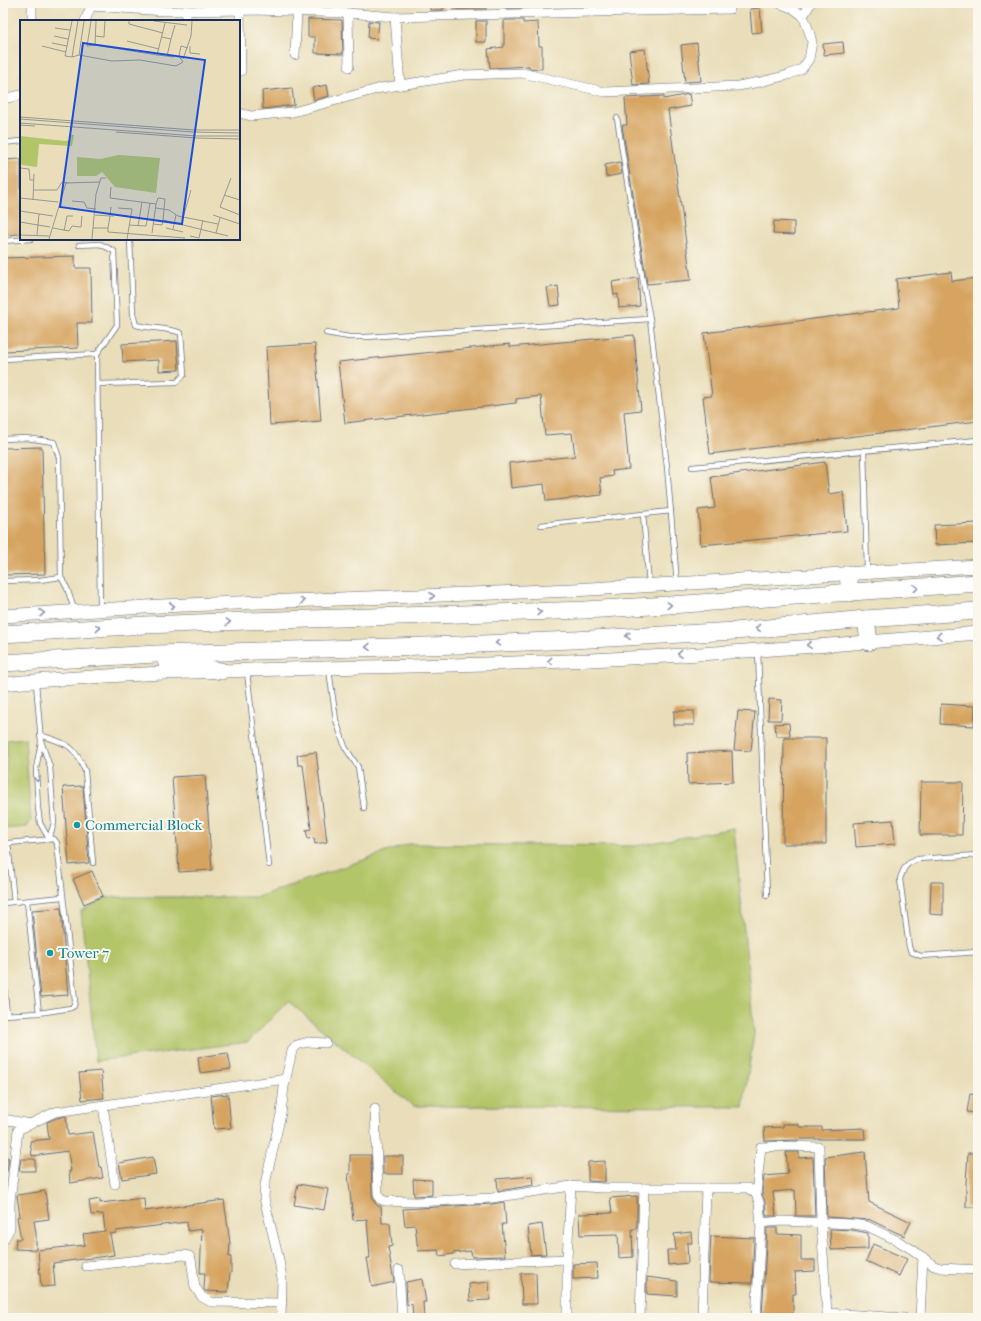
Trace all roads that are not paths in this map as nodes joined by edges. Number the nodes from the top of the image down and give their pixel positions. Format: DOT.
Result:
graph roads {
  1 [pos="32,3"];
  2 [pos="778,3"];
  3 [pos="811,3"];
  4 [pos="91,5"];
  5 [pos="254,6"];
  6 [pos="678,6"];
  7 [pos="593,8"];
  8 [pos="730,9"];
  9 [pos="186,10"];
  10 [pos="240,10"];
  11 [pos="297,11"];
  12 [pos="348,13"];
  13 [pos="803,16"];
  14 [pos="395,17"];
  15 [pos="32,20"];
  16 [pos="85,20"];
  17 [pos="186,20"];
  18 [pos="295,54"];
  19 [pos="350,67"];
  20 [pos="241,71"];
  21 [pos="400,85"];
  22 [pos="20,95"];
  23 [pos="3,99"];
  24 [pos="240,113"];
  25 [pos="617,118"];
  26 [pos="20,141"];
  27 [pos="3,143"];
  28 [pos="20,239"];
  29 [pos="3,240"];
  30 [pos="130,240"];
  31 [pos="79,245"];
  32 [pos="650,318"];
  33 [pos="326,333"];
  34 [pos="97,354"];
  35 [pos="3,359"];
  36 [pos="98,384"];
  37 [pos="3,439"];
  38 [pos="978,440"];
  39 [pos="864,450"];
  40 [pos="692,468"];
  41 [pos="671,511"];
  42 [pos="643,514"];
  43 [pos="541,525"];
  44 [pos="978,566"];
  45 [pos="867,573"];
  46 [pos="848,574"];
  47 [pos="61,577"];
  48 [pos="3,581"];
  49 [pos="978,583"];
  50 [pos="677,584"];
  51 [pos="649,586"];
  52 [pos="850,593"];
  53 [pos="100,609"];
  54 [pos="75,611"];
  55 [pos="978,611"];
  56 [pos="3,616"];
  57 [pos="866,619"];
  58 [pos="978,633"];
  59 [pos="3,634"];
  60 [pos="869,642"];
  61 [pos="758,649"];
  62 [pos="120,656"];
  63 [pos="3,663"];
  64 [pos="329,668"];
  65 [pos="246,670"];
  66 [pos="221,671"];
  67 [pos="36,682"];
  68 [pos="3,684"];
  69 [pos="40,735"];
  70 [pos="41,741"];
  71 [pos="364,808"];
  72 [pos="49,839"];
  73 [pos="5,843"];
  74 [pos="978,855"];
  75 [pos="93,863"];
  76 [pos="270,865"];
  77 [pos="767,895"];
  78 [pos="62,897"];
  79 [pos="27,901"];
  80 [pos="14,902"];
  81 [pos="3,903"];
  82 [pos="978,952"];
  83 [pos="3,975"];
  84 [pos="39,1013"];
  85 [pos="5,1014"];
  86 [pos="326,1043"];
  87 [pos="286,1079"];
  88 [pos="103,1106"];
  89 [pos="375,1109"];
  90 [pos="3,1119"];
  91 [pos="31,1124"];
  92 [pos="116,1184"];
  93 [pos="571,1186"];
  94 [pos="644,1188"];
  95 [pos="706,1188"];
  96 [pos="756,1194"];
  97 [pos="760,1223"];
  98 [pos="821,1223"];
  99 [pos="3,1241"];
  100 [pos="923,1257"];
  101 [pos="567,1259"];
  102 [pos="455,1264"];
  103 [pos="86,1266"];
  104 [pos="400,1270"];
  105 [pos="978,1270"];
  106 [pos="282,1303"];
  107 [pos="827,1316"];
  108 [pos="282,1318"];
  109 [pos="402,1318"];
  110 [pos="567,1318"];
  111 [pos="640,1318"];
  112 [pos="702,1318"];
  113 [pos="756,1318"];
  114 [pos="904,1318"];
  115 [pos="920,1318"];
  1 -- 15 [label="street"];
  2 -- 13 [label="street"];
  3 -- 13 [label="street"];
  4 -- 9 [label="street"];
  4 -- 16 [label="street"];
  5 -- 10 [label="street"];
  5 -- 11 [label="street"];
  6 -- 7 [label="street"];
  6 -- 8 [label="street"];
  7 -- 14 [label="street"];
  9 -- 10 [label="street"];
  9 -- 17 [label="street"];
  10 -- 20 [label="street"];
  11 -- 12 [label="street"];
  11 -- 18 [label="street"];
  12 -- 14 [label="street"];
  12 -- 19 [label="street"];
  13 -- 21 [label="street"];
  14 -- 21 [label="street"];
  21 -- 24 [label="street"];
  22 -- 23 [label="street"];
  25 -- 32 [label="lane"];
  26 -- 27 [label="lane"];
  28 -- 29 [label="lane"];
  30 -- 36 [label="lane"];
  31 -- 34 [label="lane"];
  32 -- 33 [label="lane"];
  32 -- 41 [label="lane"];
  34 -- 35 [label="lane"];
  34 -- 36 [label="lane"];
  36 -- 53 [label="lane"];
  37 -- 47 [label="lane"];
  38 -- 39 [label="lane"];
  39 -- 40 [label="lane"];
  39 -- 45 [label="lane"];
  41 -- 42 [label="lane"];
  41 -- 50 [label="lane"];
  42 -- 43 [label="lane"];
  42 -- 51 [label="lane"];
  44 -- 45 [label="street"];
  45 -- 46 [label="street"];
  46 -- 50 [label="street"];
  46 -- 52 [label="highway"];
  47 -- 48 [label="lane"];
  47 -- 54 [label="lane"];
  52 -- 49 [label="highway, one-way"];
  50 -- 51 [label="street"];
  53 -- 51 [label="street, one-way"];
  59 -- 52 [label="highway, one-way"];
  53 -- 54 [label="street"];
  56 -- 54 [label="street, one-way"];
  55 -- 57 [label="highway"];
  57 -- 60 [label="highway"];
  57 -- 62 [label="highway, one-way"];
  58 -- 60 [label="street, one-way"];
  60 -- 61 [label="street, one-way"];
  61 -- 64 [label="street, one-way"];
  61 -- 77 [label="lane"];
  62 -- 63 [label="highway"];
  62 -- 66 [label="highway"];
  64 -- 65 [label="street"];
  64 -- 71 [label="lane"];
  65 -- 66 [label="street"];
  65 -- 76 [label="lane"];
  66 -- 67 [label="street"];
  67 -- 68 [label="street"];
  67 -- 69 [label="lane"];
  69 -- 70 [label="lane"];
  69 -- 75 [label="lane"];
  70 -- 72 [label="lane"];
  70 -- 72 [label="lane, one-way"];
  72 -- 73 [label="lane"];
  72 -- 78 [label="lane"];
  73 -- 80 [label="lane"];
  74 -- 82 [label="lane"];
  78 -- 79 [label="lane"];
  78 -- 84 [label="lane"];
  79 -- 80 [label="lane"];
  79 -- 84 [label="lane"];
  80 -- 81 [label="lane"];
  83 -- 85 [label="lane"];
  84 -- 85 [label="lane"];
  86 -- 87 [label="street"];
  87 -- 88 [label="street"];
  87 -- 106 [label="street"];
  88 -- 91 [label="street"];
  88 -- 92 [label="street"];
  89 -- 93 [label="street"];
  90 -- 91 [label="street"];
  91 -- 99 [label="street"];
  93 -- 94 [label="street"];
  93 -- 101 [label="street"];
  94 -- 95 [label="street"];
  94 -- 111 [label="street"];
  95 -- 96 [label="street"];
  95 -- 112 [label="street"];
  96 -- 97 [label="street"];
  96 -- 98 [label="street"];
  97 -- 98 [label="street"];
  97 -- 113 [label="street"];
  98 -- 100 [label="street"];
  98 -- 107 [label="street"];
  100 -- 105 [label="street"];
  100 -- 115 [label="street"];
  101 -- 102 [label="street"];
  101 -- 110 [label="street"];
  103 -- 106 [label="street"];
  104 -- 109 [label="street"];
  106 -- 108 [label="street"];
  107 -- 114 [label="street"];
}
